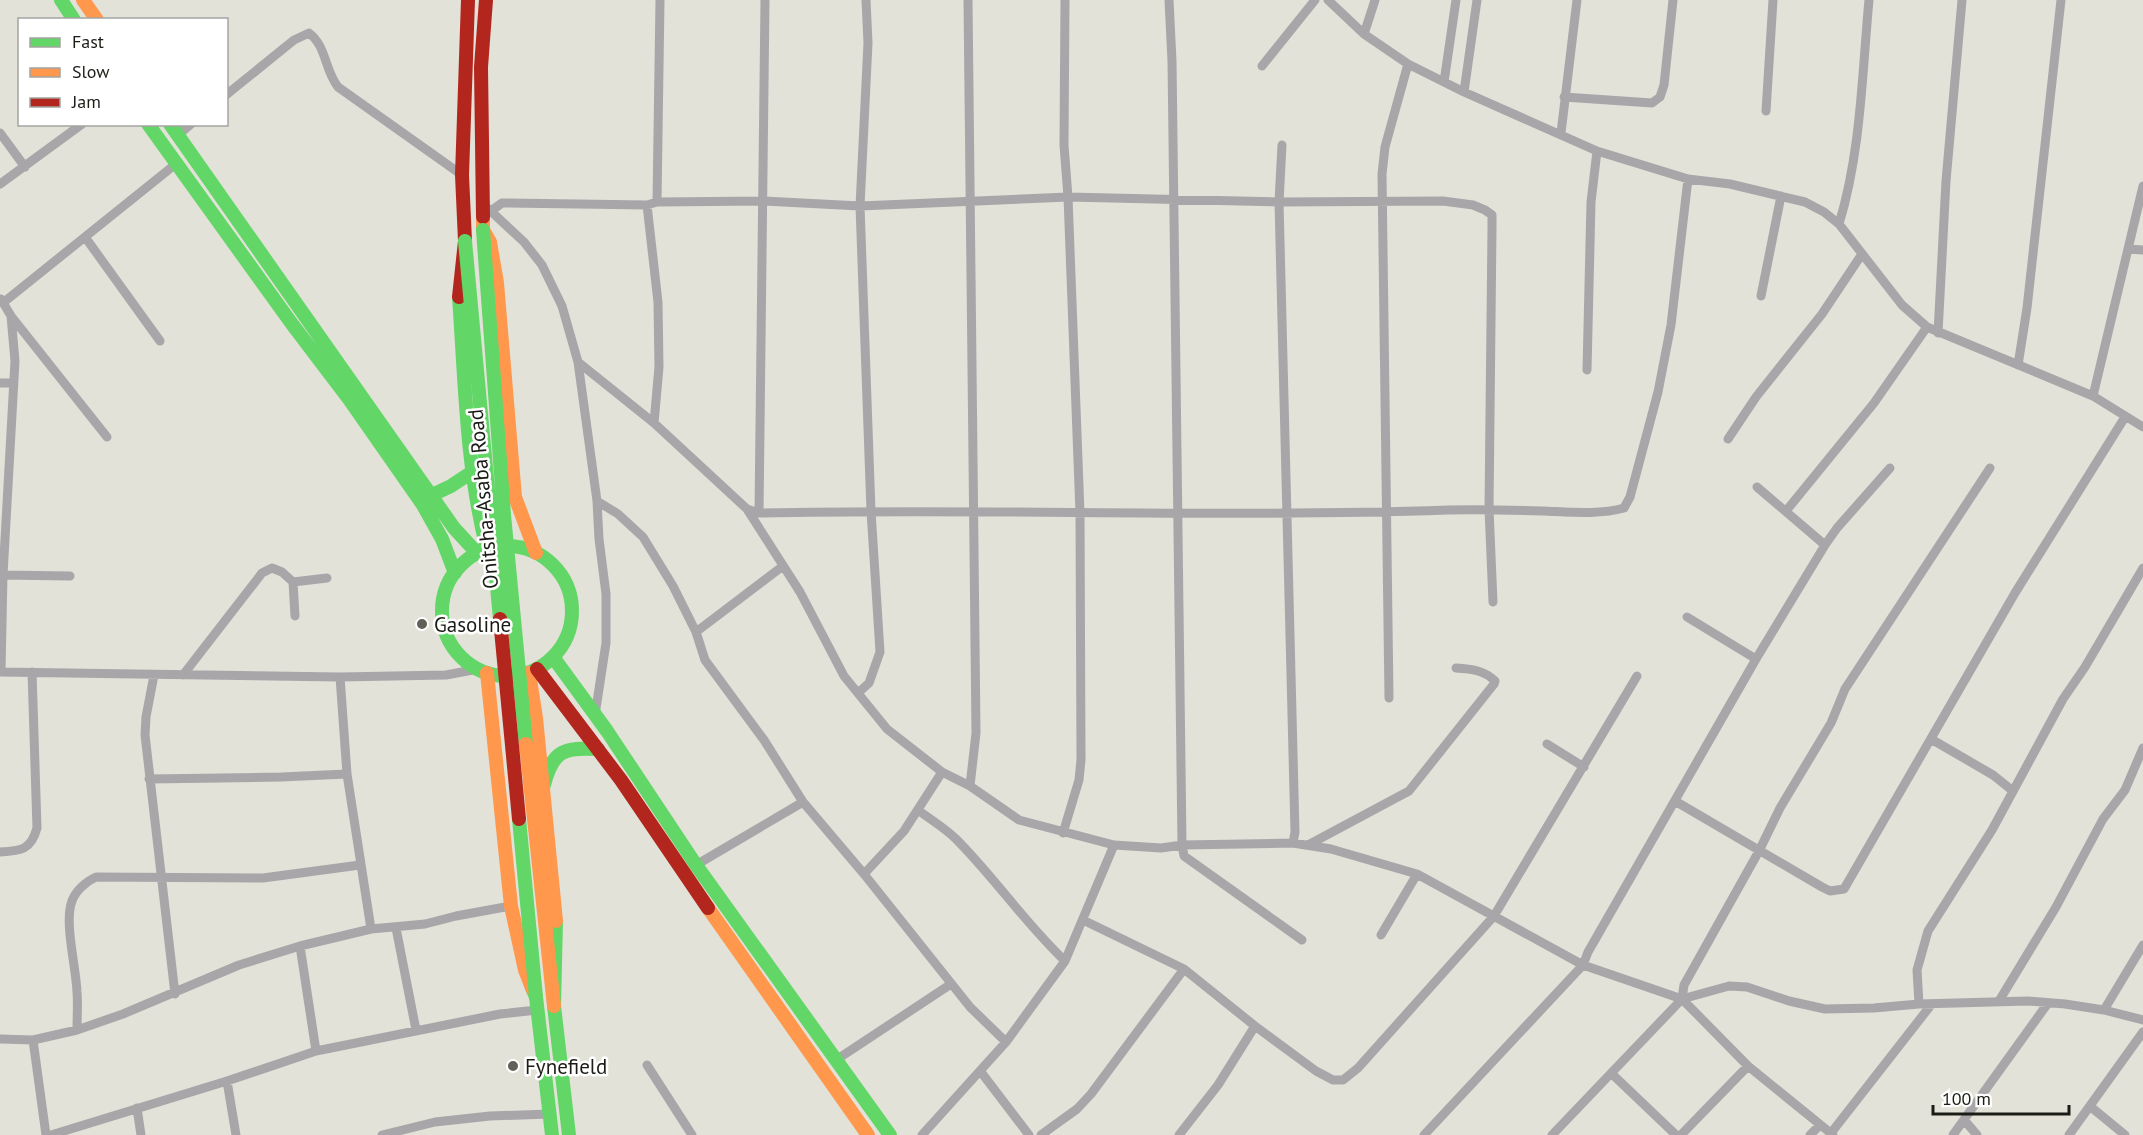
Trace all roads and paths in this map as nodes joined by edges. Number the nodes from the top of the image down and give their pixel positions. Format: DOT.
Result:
graph roads {
  1 [pos="61,0"];
  2 [pos="83,0"];
  3 [pos="486,0"];
  4 [pos="660,0"];
  5 [pos="765,0"];
  6 [pos="866,0"];
  7 [pos="968,0"];
  8 [pos="1065,0"];
  9 [pos="1169,0"];
  10 [pos="1315,0"];
  11 [pos="1328,0"];
  12 [pos="1375,0"];
  13 [pos="1456,0"];
  14 [pos="1477,0"];
  15 [pos="1577,0"];
  16 [pos="1673,0"];
  17 [pos="1773,0"];
  18 [pos="1869,0"];
  19 [pos="1962,0"];
  20 [pos="2061,0"];
  21 [pos="467,1"];
  22 [pos="73,18"];
  23 [pos="96,18"];
  24 [pos="1364,34"];
  25 [pos="1408,64"];
  26 [pos="1262,66"];
  27 [pos="1444,82"];
  28 [pos="1464,92"];
  29 [pos="228,93"];
  30 [pos="1564,98"];
  31 [pos="1766,111"];
  32 [pos="79,126"];
  33 [pos="149,126"];
  34 [pos="174,130"];
  35 [pos="0,133"];
  36 [pos="1561,133"];
  37 [pos="1282,145"];
  38 [pos="1597,151"];
  39 [pos="177,163"];
  40 [pos="25,167"];
  41 [pos="462,175"];
  42 [pos="1688,179"];
  43 [pos="0,184"];
  44 [pos="2143,186"];
  45 [pos="1780,196"];
  46 [pos="1068,197"];
  47 [pos="1174,198"];
  48 [pos="764,201"];
  49 [pos="1280,202"];
  50 [pos="1383,202"];
  51 [pos="652,203"];
  52 [pos="970,203"];
  53 [pos="486,206"];
  54 [pos="860,207"];
  55 [pos="1839,224"];
  56 [pos="483,230"];
  57 [pos="86,237"];
  58 [pos="465,241"];
  59 [pos="2128,249"];
  60 [pos="2143,250"];
  61 [pos="1862,254"];
  62 [pos="1761,296"];
  63 [pos="2,300"];
  64 [pos="11,316"];
  65 [pos="1927,327"];
  66 [pos="1938,333"];
  67 [pos="160,340"];
  68 [pos="578,362"];
  69 [pos="2018,365"];
  70 [pos="1587,370"];
  71 [pos="0,383"];
  72 [pos="12,384"];
  73 [pos="2093,396"];
  74 [pos="2125,417"];
  75 [pos="654,423"];
  76 [pos="2143,427"];
  77 [pos="107,437"];
  78 [pos="1728,439"];
  79 [pos="1890,468"];
  80 [pos="1990,468"];
  81 [pos="472,472"];
  82 [pos="4,476"];
  83 [pos="1757,487"];
  84 [pos="432,495"];
  85 [pos="597,501"];
  86 [pos="747,509"];
  87 [pos="1489,509"];
  88 [pos="1786,510"];
  89 [pos="871,511"];
  90 [pos="973,512"];
  91 [pos="1287,512"];
  92 [pos="1388,512"];
  93 [pos="759,513"];
  94 [pos="1080,513"];
  95 [pos="1178,513"];
  96 [pos="1826,545"];
  97 [pos="482,551"];
  98 [pos="536,553"];
  99 [pos="783,566"];
  100 [pos="2143,568"];
  101 [pos="455,573"];
  102 [pos="1,575"];
  103 [pos="70,576"];
  104 [pos="327,578"];
  105 [pos="293,582"];
  106 [pos="1493,602"];
  107 [pos="295,616"];
  108 [pos="1687,617"];
  109 [pos="696,632"];
  110 [pos="553,657"];
  111 [pos="1756,659"];
  112 [pos="1456,668"];
  113 [pos="482,671"];
  114 [pos="533,671"];
  115 [pos="0,672"];
  116 [pos="32,672"];
  117 [pos="154,675"];
  118 [pos="183,675"];
  119 [pos="1637,676"];
  120 [pos="340,677"];
  121 [pos="858,693"];
  122 [pos="1389,698"];
  123 [pos="595,716"];
  124 [pos="1931,739"];
  125 [pos="1547,744"];
  126 [pos="2143,748"];
  127 [pos="598,749"];
  128 [pos="1584,767"];
  129 [pos="942,772"];
  130 [pos="347,774"];
  131 [pos="149,779"];
  132 [pos="970,786"];
  133 [pos="543,788"];
  134 [pos="2013,791"];
  135 [pos="1675,801"];
  136 [pos="803,802"];
  137 [pos="648,808"];
  138 [pos="918,810"];
  139 [pos="1063,833"];
  140 [pos="1293,843"];
  141 [pos="1114,844"];
  142 [pos="1182,845"];
  143 [pos="1308,845"];
  144 [pos="1759,851"];
  145 [pos="0,852"];
  146 [pos="360,865"];
  147 [pos="696,865"];
  148 [pos="864,874"];
  149 [pos="1417,874"];
  150 [pos="163,877"];
  151 [pos="510,906"];
  152 [pos="1494,916"];
  153 [pos="1083,920"];
  154 [pos="396,928"];
  155 [pos="370,929"];
  156 [pos="1381,934"];
  157 [pos="1302,940"];
  158 [pos="2143,945"];
  159 [pos="300,946"];
  160 [pos="1065,961"];
  161 [pos="1583,965"];
  162 [pos="1184,969"];
  163 [pos="951,984"];
  164 [pos="175,994"];
  165 [pos="1682,999"];
  166 [pos="1999,1001"];
  167 [pos="2048,1003"];
  168 [pos="537,1004"];
  169 [pos="1919,1004"];
  170 [pos="1931,1005"];
  171 [pos="554,1006"];
  172 [pos="2104,1010"];
  173 [pos="2143,1020"];
  174 [pos="1255,1026"];
  175 [pos="77,1029"];
  176 [pos="416,1030"];
  177 [pos="2143,1032"];
  178 [pos="0,1039"];
  179 [pos="33,1040"];
  180 [pos="1006,1042"];
  181 [pos="316,1051"];
  182 [pos="836,1060"];
  183 [pos="647,1065"];
  184 [pos="1748,1066"];
  185 [pos="981,1072"];
  186 [pos="1611,1073"];
  187 [pos="227,1081"];
  188 [pos="2091,1107"];
  189 [pos="137,1108"];
  190 [pos="550,1114"];
  191 [pos="1965,1121"];
  192 [pos="1820,1125"];
  193 [pos="567,1134"];
  194 [pos="1832,1134"];
  195 [pos="46,1135"];
  196 [pos="51,1135"];
  197 [pos="141,1135"];
  198 [pos="236,1135"];
  199 [pos="382,1135"];
  200 [pos="552,1135"];
  201 [pos="692,1135"];
  202 [pos="868,1135"];
  203 [pos="890,1135"];
  204 [pos="922,1135"];
  205 [pos="1029,1135"];
  206 [pos="1041,1135"];
  207 [pos="1179,1135"];
  208 [pos="1424,1135"];
  209 [pos="1552,1135"];
  210 [pos="1676,1135"];
  211 [pos="1681,1135"];
  212 [pos="1810,1135"];
  213 [pos="1953,1135"];
  214 [pos="1977,1135"];
  215 [pos="2070,1135"];
  216 [pos="2125,1135"];
  1 -- 22 [label="main road"];
  2 -- 23 [label="main road"];
  3 -- 53 [label="main road, Onitsha-Asaba Road"];
  4 -- 51 [label="street"];
  5 -- 48 [label="street"];
  6 -- 54 [label="street"];
  7 -- 52 [label="street"];
  8 -- 46 [label="street"];
  9 -- 47 [label="street"];
  10 -- 26 [label="street"];
  11 -- 24 [label="street"];
  12 -- 24 [label="street"];
  13 -- 27 [label="street"];
  14 -- 28 [label="street"];
  15 -- 30 [label="street"];
  16 -- 30 [label="street"];
  17 -- 31 [label="street"];
  18 -- 55 [label="street"];
  19 -- 66 [label="street"];
  20 -- 69 [label="street"];
  21 -- 41 [label="main road"];
  24 -- 25 [label="street"];
  25 -- 27 [label="street"];
  25 -- 50 [label="street"];
  27 -- 28 [label="street"];
  28 -- 36 [label="street"];
  29 -- 41 [label="street"];
  30 -- 36 [label="street"];
  32 -- 40 [label="street"];
  33 -- 39 [label="main road"];
  34 -- 84 [label="main road"];
  35 -- 40 [label="street"];
  36 -- 38 [label="street"];
  37 -- 49 [label="street"];
  38 -- 42 [label="street"];
  38 -- 70 [label="street"];
  39 -- 57 [label="street"];
  39 -- 101 [label="main road"];
  40 -- 43 [label="street"];
  41 -- 58 [label="main road"];
  42 -- 45 [label="street"];
  42 -- 87 [label="street"];
  44 -- 59 [label="street"];
  45 -- 55 [label="street"];
  45 -- 62 [label="street"];
  46 -- 47 [label="street"];
  46 -- 52 [label="street"];
  46 -- 94 [label="street"];
  47 -- 49 [label="street"];
  47 -- 95 [label="street"];
  48 -- 51 [label="street"];
  48 -- 54 [label="street"];
  48 -- 93 [label="street"];
  49 -- 50 [label="street"];
  49 -- 91 [label="street"];
  50 -- 87 [label="street"];
  50 -- 92 [label="street"];
  51 -- 53 [label="street"];
  51 -- 75 [label="street"];
  52 -- 54 [label="street"];
  52 -- 90 [label="street"];
  53 -- 56 [label="main road, Onitsha-Asaba Road"];
  53 -- 68 [label="street"];
  54 -- 89 [label="street"];
  55 -- 61 [label="street"];
  56 -- 98 [label="main road"];
  56 -- 171 [label="main road, Onitsha-Asaba Road, bridge"];
  57 -- 63 [label="street"];
  57 -- 67 [label="street"];
  58 -- 81 [label="main road"];
  58 -- 168 [label="main road, bridge"];
  59 -- 60 [label="street"];
  59 -- 73 [label="street"];
  61 -- 65 [label="street"];
  61 -- 78 [label="street"];
  63 -- 64 [label="street"];
  64 -- 72 [label="street"];
  64 -- 77 [label="street"];
  65 -- 66 [label="street"];
  65 -- 88 [label="street"];
  66 -- 69 [label="street"];
  68 -- 75 [label="street"];
  68 -- 85 [label="street"];
  69 -- 73 [label="street"];
  71 -- 72 [label="street"];
  72 -- 82 [label="street"];
  73 -- 74 [label="street"];
  74 -- 76 [label="street"];
  74 -- 124 [label="street"];
  75 -- 86 [label="street"];
  79 -- 96 [label="street"];
  80 -- 144 [label="street"];
  81 -- 84 [label="main road"];
  81 -- 97 [label="main road"];
  82 -- 102 [label="street"];
  83 -- 88 [label="street"];
  84 -- 97 [label="main road"];
  85 -- 109 [label="street"];
  85 -- 123 [label="street"];
  86 -- 93 [label="street"];
  86 -- 99 [label="street"];
  87 -- 92 [label="street"];
  87 -- 106 [label="street"];
  88 -- 96 [label="street"];
  89 -- 90 [label="street"];
  89 -- 93 [label="street"];
  89 -- 121 [label="street"];
  90 -- 94 [label="street"];
  90 -- 132 [label="street"];
  91 -- 92 [label="street"];
  91 -- 95 [label="street"];
  91 -- 140 [label="street"];
  92 -- 122 [label="street"];
  94 -- 95 [label="street"];
  94 -- 139 [label="street"];
  95 -- 142 [label="street"];
  96 -- 111 [label="street"];
  97 -- 98 [label="main road"];
  97 -- 101 [label="main road"];
  98 -- 110 [label="main road"];
  99 -- 109 [label="street"];
  99 -- 121 [label="street"];
  100 -- 134 [label="street"];
  101 -- 113 [label="main road"];
  102 -- 103 [label="street"];
  102 -- 115 [label="street"];
  104 -- 105 [label="street"];
  105 -- 107 [label="street"];
  105 -- 118 [label="street"];
  108 -- 111 [label="street"];
  109 -- 136 [label="street"];
  110 -- 114 [label="main road"];
  110 -- 123 [label="main road"];
  111 -- 135 [label="street"];
  112 -- 143 [label="street"];
  113 -- 114 [label="main road"];
  113 -- 120 [label="street"];
  113 -- 151 [label="main road"];
  114 -- 127 [label="main road"];
  114 -- 133 [label="main road"];
  115 -- 116 [label="street"];
  116 -- 117 [label="street"];
  116 -- 145 [label="street"];
  117 -- 118 [label="street"];
  117 -- 131 [label="street"];
  118 -- 120 [label="street"];
  119 -- 128 [label="street"];
  120 -- 130 [label="street"];
  121 -- 129 [label="street"];
  123 -- 137 [label="main road"];
  124 -- 134 [label="street"];
  124 -- 144 [label="street"];
  125 -- 128 [label="street"];
  126 -- 166 [label="street"];
  127 -- 133 [label="main road"];
  127 -- 137 [label="main road"];
  128 -- 152 [label="street"];
  129 -- 132 [label="street"];
  129 -- 138 [label="street"];
  130 -- 131 [label="street"];
  130 -- 146 [label="street"];
  131 -- 150 [label="street"];
  132 -- 139 [label="street"];
  133 -- 171 [label="main road"];
  134 -- 169 [label="street"];
  135 -- 144 [label="street"];
  135 -- 161 [label="street"];
  136 -- 147 [label="street"];
  136 -- 148 [label="street"];
  137 -- 147 [label="main road"];
  137 -- 202 [label="main road"];
  138 -- 148 [label="street"];
  138 -- 160 [label="street"];
  139 -- 141 [label="street"];
  140 -- 142 [label="street"];
  140 -- 143 [label="street"];
  141 -- 142 [label="street"];
  141 -- 153 [label="street"];
  142 -- 157 [label="street"];
  143 -- 149 [label="street"];
  144 -- 165 [label="street"];
  146 -- 150 [label="street"];
  146 -- 155 [label="street"];
  147 -- 182 [label="main road"];
  148 -- 163 [label="street"];
  149 -- 152 [label="street"];
  149 -- 156 [label="street"];
  150 -- 164 [label="street"];
  150 -- 175 [label="street"];
  151 -- 154 [label="street"];
  151 -- 168 [label="main road"];
  152 -- 161 [label="street"];
  152 -- 174 [label="street"];
  153 -- 160 [label="street"];
  153 -- 162 [label="street"];
  154 -- 155 [label="street"];
  154 -- 176 [label="street"];
  155 -- 159 [label="street"];
  158 -- 172 [label="street"];
  159 -- 164 [label="street"];
  159 -- 181 [label="street"];
  160 -- 180 [label="street"];
  161 -- 165 [label="street"];
  161 -- 208 [label="street"];
  162 -- 174 [label="street"];
  162 -- 206 [label="street"];
  163 -- 180 [label="street"];
  163 -- 182 [label="street"];
  164 -- 175 [label="street"];
  165 -- 169 [label="street"];
  165 -- 184 [label="street"];
  165 -- 186 [label="street"];
  166 -- 167 [label="street"];
  166 -- 170 [label="street"];
  167 -- 172 [label="street"];
  167 -- 191 [label="street"];
  168 -- 176 [label="street"];
  168 -- 190 [label="main road"];
  169 -- 170 [label="street"];
  170 -- 194 [label="street"];
  171 -- 193 [label="main road, Onitsha-Asaba Road"];
  172 -- 173 [label="street"];
  174 -- 207 [label="street"];
  175 -- 179 [label="street"];
  176 -- 181 [label="street"];
  177 -- 188 [label="street"];
  178 -- 179 [label="street"];
  179 -- 195 [label="street"];
  180 -- 185 [label="street"];
  181 -- 187 [label="street"];
  182 -- 203 [label="main road"];
  183 -- 201 [label="street"];
  184 -- 192 [label="street"];
  184 -- 211 [label="street"];
  185 -- 204 [label="street"];
  185 -- 205 [label="street"];
  186 -- 209 [label="street"];
  186 -- 210 [label="street"];
  187 -- 189 [label="street"];
  187 -- 198 [label="street"];
  188 -- 215 [label="street"];
  188 -- 216 [label="street"];
  189 -- 196 [label="street"];
  189 -- 197 [label="street"];
  190 -- 199 [label="street"];
  190 -- 200 [label="main road"];
  191 -- 213 [label="street"];
  191 -- 214 [label="street"];
  192 -- 194 [label="street"];
  192 -- 212 [label="street"];
}
